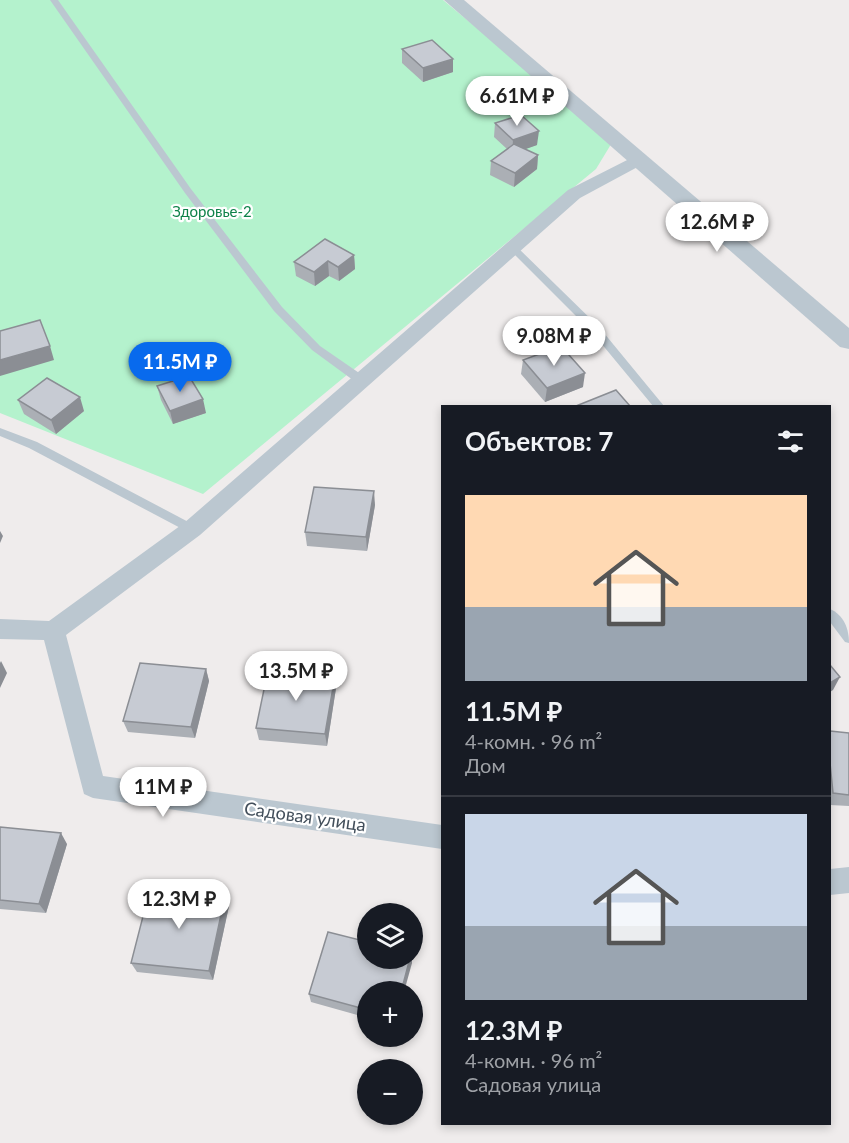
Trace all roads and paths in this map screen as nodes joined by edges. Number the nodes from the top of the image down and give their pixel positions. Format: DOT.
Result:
graph roads {
  1 [pos="54,0"];
  2 [pos="453,0"];
  3 [pos="639,159"];
  4 [pos="512,247"];
  5 [pos="849,340"];
  6 [pos="361,380"];
  7 [pos="658,405"];
  8 [pos="0,432"];
  9 [pos="192,529"];
  10 [pos="831,615"];
  11 [pos="0,629"];
  12 [pos="53,631"];
  13 [pos="849,638"];
  14 [pos="441,837"];
  15 [pos="849,880"];
  16 [pos="831,882"];
  1 -- 6 [label="lane"];
  2 -- 3 [label="street"];
  3 -- 4 [label="street"];
  3 -- 5 [label="street"];
  4 -- 6 [label="street"];
  4 -- 7 [label="lane"];
  6 -- 9 [label="street"];
  8 -- 9 [label="lane"];
  9 -- 12 [label="street"];
  10 -- 13 [label="lane"];
  11 -- 12 [label="street"];
  12 -- 14 [label="street, Садовая улица"];
  15 -- 16 [label="street"];
}
